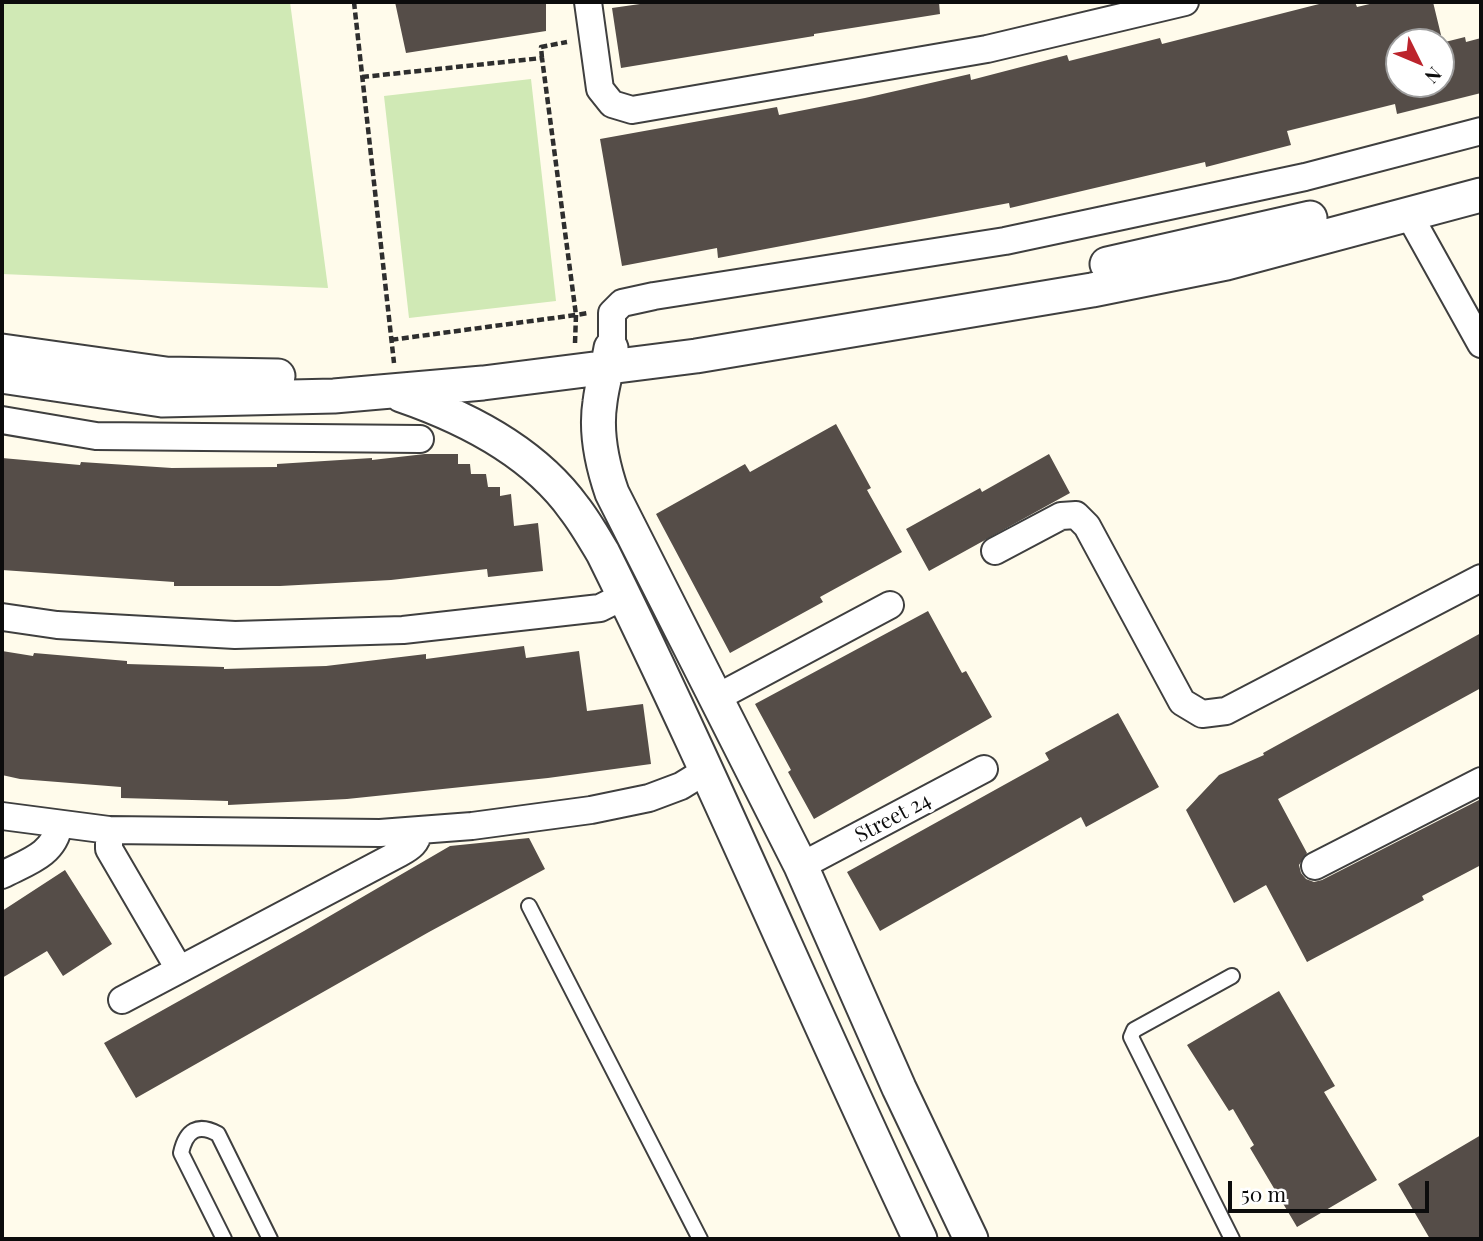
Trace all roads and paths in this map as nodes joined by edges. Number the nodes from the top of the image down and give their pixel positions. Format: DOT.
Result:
graph roads {
  1 [pos="354,2"];
  2 [pos="588,2"];
  3 [pos="1185,2"];
  4 [pos="593,38"];
  5 [pos="542,58"];
  6 [pos="362,78"];
  7 [pos="1481,131"];
  8 [pos="1481,173"];
  9 [pos="1481,195"];
  10 [pos="1408,214"];
  11 [pos="1481,344"];
  12 [pos="2,351"];
  13 [pos="610,356"];
  14 [pos="393,368"];
  15 [pos="490,372"];
  16 [pos="2,376"];
  17 [pos="2,421"];
  18 [pos="470,424"];
  19 [pos="420,439"];
  20 [pos="634,537"];
  21 [pos="995,551"];
  22 [pos="603,553"];
  23 [pos="1481,578"];
  24 [pos="624,596"];
  25 [pos="890,605"];
  26 [pos="2,617"];
  27 [pos="716,698"];
  28 [pos="985,769"];
  29 [pos="707,770"];
  30 [pos="1481,781"];
  31 [pos="2,816"];
  32 [pos="59,825"];
  33 [pos="109,830"];
  34 [pos="419,830"];
  35 [pos="1315,866"];
  36 [pos="2,875"];
  37 [pos="808,881"];
  38 [pos="529,906"];
  39 [pos="771,917"];
  40 [pos="179,969"];
  41 [pos="1232,976"];
  42 [pos="122,1000"];
  43 [pos="900,1088"];
  44 [pos="859,1111"];
  45 [pos="224,1239"];
  46 [pos="270,1239"];
  47 [pos="700,1239"];
  48 [pos="920,1239"];
  49 [pos="971,1239"];
  50 [pos="1232,1239"];
  1 -- 6 [label="path"];
  2 -- 4 [label="street"];
  3 -- 4 [label="street"];
  4 -- 5 [label="path"];
  5 -- 6 [label="path"];
  5 -- 14 [label="path"];
  6 -- 14 [label="path"];
  7 -- 13 [label="street"];
  8 -- 13 [label="street"];
  9 -- 10 [label="street"];
  10 -- 11 [label="street"];
  10 -- 13 [label="street"];
  12 -- 14 [label="street"];
  13 -- 15 [label="street"];
  13 -- 20 [label="street"];
  14 -- 15 [label="street"];
  14 -- 16 [label="street"];
  14 -- 18 [label="street"];
  15 -- 18 [label="street"];
  17 -- 19 [label="street"];
  18 -- 22 [label="street"];
  20 -- 22 [label="street"];
  20 -- 27 [label="street"];
  21 -- 23 [label="street"];
  22 -- 24 [label="street"];
  24 -- 26 [label="street"];
  24 -- 29 [label="street"];
  25 -- 27 [label="street"];
  27 -- 37 [label="street"];
  28 -- 37 [label="street, Street 24"];
  29 -- 34 [label="street"];
  29 -- 39 [label="street"];
  30 -- 35 [label="street"];
  31 -- 32 [label="street"];
  32 -- 33 [label="street"];
  32 -- 36 [label="street"];
  33 -- 34 [label="street"];
  33 -- 40 [label="street"];
  34 -- 40 [label="street"];
  37 -- 39 [label="street"];
  37 -- 43 [label="street"];
  38 -- 47 [label="lane"];
  39 -- 44 [label="street"];
  40 -- 42 [label="street"];
  41 -- 50 [label="lane"];
  43 -- 44 [label="street"];
  43 -- 49 [label="street"];
  44 -- 48 [label="street"];
  45 -- 46 [label="lane"];
}
